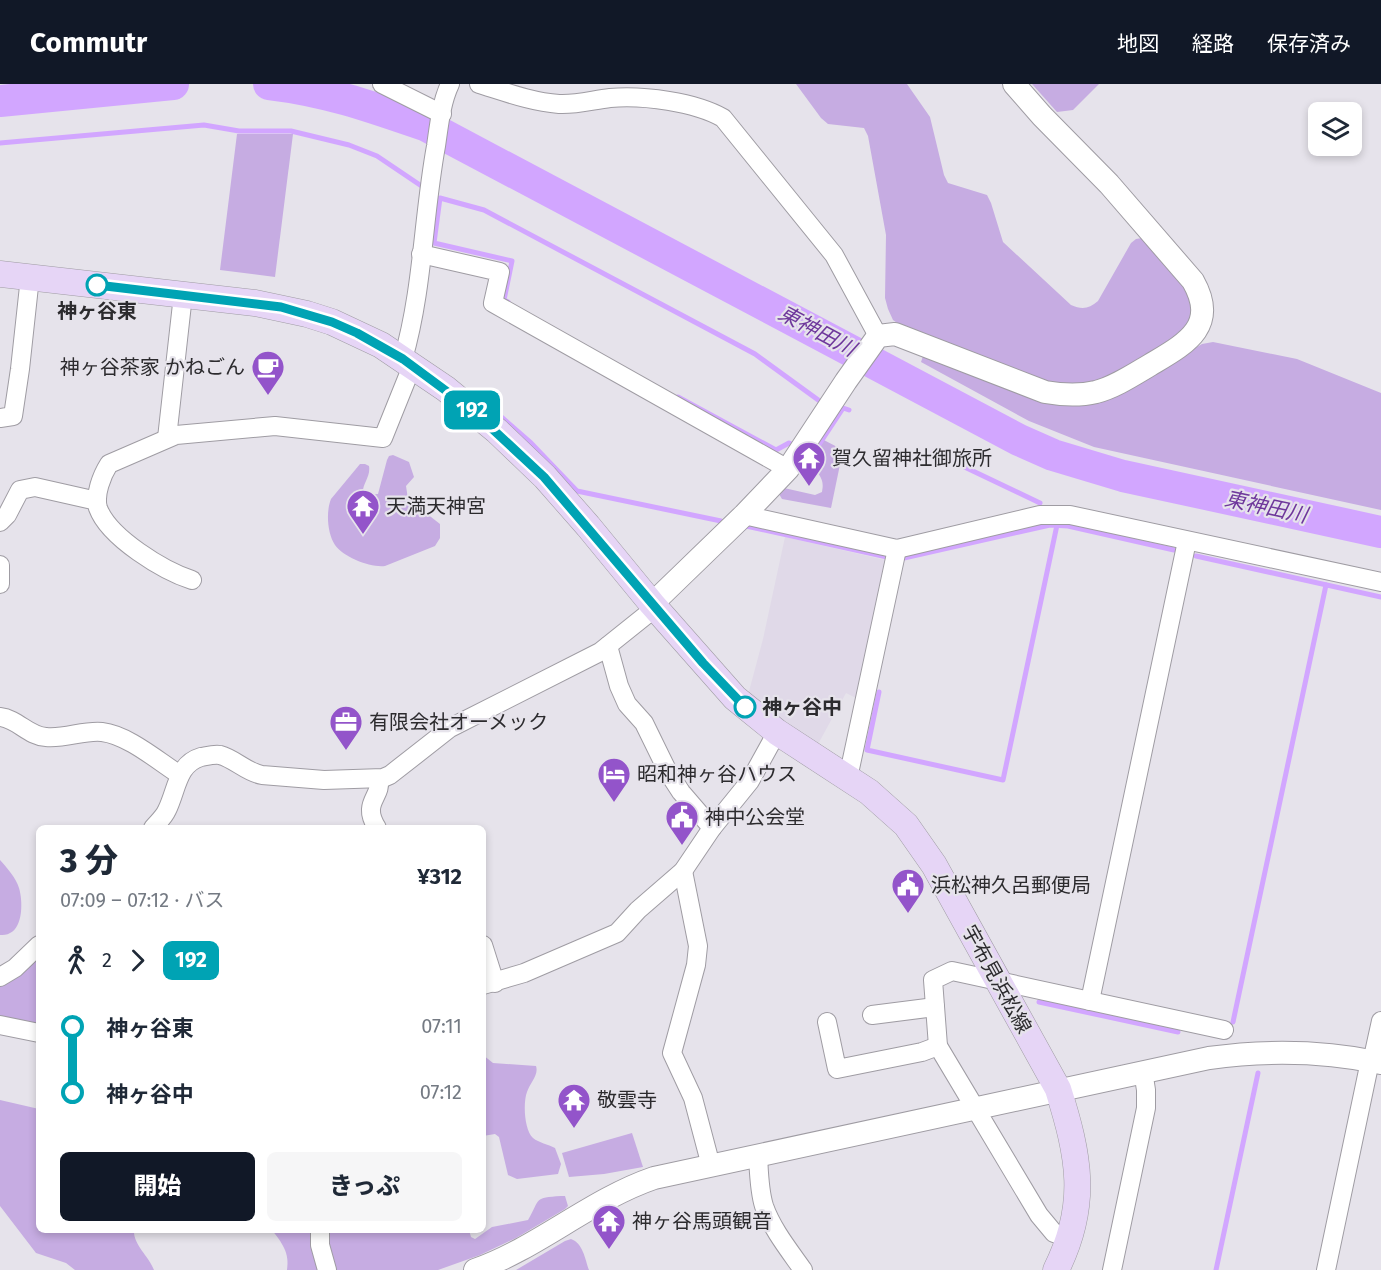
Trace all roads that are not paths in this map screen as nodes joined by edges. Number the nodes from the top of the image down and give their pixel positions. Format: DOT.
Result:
graph roads {
  1 [pos="382,84"];
  2 [pos="450,84"];
  3 [pos="478,84"];
  4 [pos="1014,84"];
  5 [pos="441,116"];
  6 [pos="421,254"];
  7 [pos="0,274"];
  8 [pos="30,278"];
  9 [pos="183,295"];
  10 [pos="876,339"];
  11 [pos="408,362"];
  12 [pos="0,418"];
  13 [pos="167,438"];
  14 [pos="788,469"];
  15 [pos="97,501"];
  16 [pos="744,515"];
  17 [pos="0,522"];
  18 [pos="1187,541"];
  19 [pos="897,549"];
  20 [pos="0,565"];
  21 [pos="192,580"];
  22 [pos="1381,582"];
  23 [pos="0,584"];
  24 [pos="653,606"];
  25 [pos="608,646"];
  26 [pos="0,717"];
  27 [pos="777,732"];
  28 [pos="180,775"];
  29 [pos="849,778"];
  30 [pos="379,779"];
  31 [pos="155,825"];
  32 [pos="376,825"];
  33 [pos="712,828"];
  34 [pos="683,871"];
  35 [pos="36,948"];
  36 [pos="486,964"];
  37 [pos="0,977"];
  38 [pos="998,981"];
  39 [pos="489,984"];
  40 [pos="1090,1001"];
  41 [pos="935,1007"];
  42 [pos="872,1015"];
  43 [pos="1381,1021"];
  44 [pos="827,1022"];
  45 [pos="0,1025"];
  46 [pos="1224,1030"];
  47 [pos="36,1032"];
  48 [pos="938,1046"];
  49 [pos="1374,1062"];
  50 [pos="1143,1071"];
  51 [pos="1373,1085"];
  52 [pos="1058,1089"];
  53 [pos="973,1108"];
  54 [pos="758,1155"];
  55 [pos="711,1166"];
  56 [pos="320,1233"];
  57 [pos="1069,1238"];
  58 [pos="327,1270"];
  59 [pos="475,1270"];
  60 [pos="802,1270"];
  61 [pos="1056,1270"];
  62 [pos="1112,1270"];
  63 [pos="1326,1270"];
  1 -- 5 [label="street"];
  2 -- 5 [label="street"];
  3 -- 10 [label="street"];
  4 -- 10 [label="street"];
  5 -- 6 [label="street"];
  6 -- 11 [label="street"];
  6 -- 14 [label="street"];
  7 -- 8 [label="main road, 宇布見浜松線"];
  8 -- 9 [label="main road, 宇布見浜松線"];
  8 -- 12 [label="street"];
  9 -- 11 [label="main road, 宇布見浜松線"];
  9 -- 13 [label="street"];
  10 -- 14 [label="street"];
  11 -- 13 [label="street"];
  11 -- 24 [label="main road, 宇布見浜松線"];
  13 -- 15 [label="street"];
  14 -- 16 [label="street"];
  15 -- 17 [label="street"];
  15 -- 21 [label="street"];
  16 -- 19 [label="street"];
  16 -- 24 [label="street"];
  18 -- 19 [label="street"];
  18 -- 22 [label="street"];
  18 -- 40 [label="street"];
  19 -- 29 [label="street"];
  20 -- 23 [label="street"];
  24 -- 25 [label="street"];
  24 -- 27 [label="main road, 宇布見浜松線"];
  25 -- 30 [label="street"];
  25 -- 33 [label="street"];
  26 -- 28 [label="street"];
  27 -- 29 [label="main road, 宇布見浜松線"];
  27 -- 33 [label="street"];
  28 -- 30 [label="street"];
  28 -- 31 [label="street"];
  29 -- 38 [label="main road, 宇布見浜松線"];
  30 -- 32 [label="street"];
  33 -- 34 [label="street"];
  34 -- 39 [label="street"];
  34 -- 55 [label="street"];
  35 -- 37 [label="street"];
  36 -- 39 [label="street"];
  38 -- 40 [label="street"];
  38 -- 41 [label="street"];
  38 -- 52 [label="main road, 宇布見浜松線"];
  40 -- 46 [label="street"];
  41 -- 42 [label="street"];
  41 -- 48 [label="street"];
  43 -- 49 [label="street"];
  44 -- 48 [label="street"];
  45 -- 47 [label="street"];
  48 -- 53 [label="street"];
  49 -- 50 [label="street"];
  49 -- 51 [label="street"];
  50 -- 52 [label="street"];
  50 -- 62 [label="street"];
  51 -- 63 [label="street"];
  52 -- 53 [label="street"];
  52 -- 57 [label="main road, 宇布見浜松線"];
  53 -- 54 [label="street"];
  53 -- 57 [label="street"];
  54 -- 55 [label="street"];
  54 -- 60 [label="street"];
  55 -- 59 [label="street"];
  56 -- 58 [label="street"];
  57 -- 61 [label="main road, 宇布見浜松線"];
}
